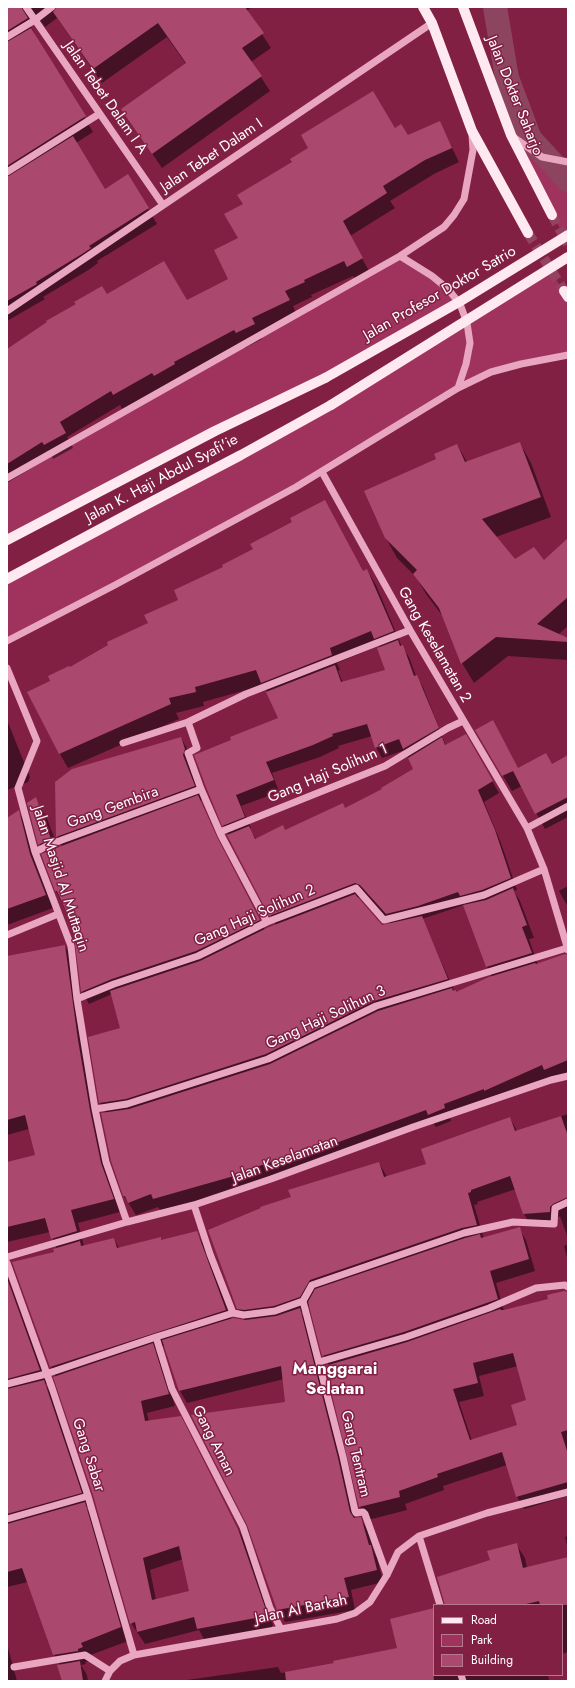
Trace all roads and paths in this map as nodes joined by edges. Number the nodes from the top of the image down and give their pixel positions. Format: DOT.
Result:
graph roads {
  1 [pos="26,7"];
  2 [pos="52,7"];
  3 [pos="423,7"];
  4 [pos="463,7"];
  5 [pos="35,20"];
  6 [pos="432,23"];
  7 [pos="7,37"];
  8 [pos="100,114"];
  9 [pos="472,131"];
  10 [pos="511,136"];
  11 [pos="568,162"];
  12 [pos="7,172"];
  13 [pos="163,205"];
  14 [pos="552,215"];
  15 [pos="528,232"];
  16 [pos="568,235"];
  17 [pos="400,256"];
  18 [pos="568,257"];
  19 [pos="7,311"];
  20 [pos="568,355"];
  21 [pos="325,378"];
  22 [pos="458,388"];
  23 [pos="322,472"];
  24 [pos="7,478"];
  25 [pos="7,540"];
  26 [pos="7,579"];
  27 [pos="410,630"];
  28 [pos="7,641"];
  29 [pos="7,668"];
  30 [pos="463,721"];
  31 [pos="188,722"];
  32 [pos="123,743"];
  33 [pos="201,789"];
  34 [pos="568,806"];
  35 [pos="527,828"];
  36 [pos="220,832"];
  37 [pos="35,852"];
  38 [pos="544,869"];
  39 [pos="58,914"];
  40 [pos="267,922"];
  41 [pos="7,935"];
  42 [pos="568,949"];
  43 [pos="77,999"];
  44 [pos="568,1076"];
  45 [pos="95,1109"];
  46 [pos="568,1202"];
  47 [pos="194,1205"];
  48 [pos="127,1222"];
  49 [pos="7,1257"];
  50 [pos="7,1263"];
  51 [pos="568,1287"];
  52 [pos="303,1301"];
  53 [pos="233,1313"];
  54 [pos="156,1337"];
  55 [pos="319,1362"];
  56 [pos="46,1374"];
  57 [pos="7,1384"];
  58 [pos="568,1492"];
  59 [pos="88,1496"];
  60 [pos="7,1519"];
  61 [pos="419,1536"];
  62 [pos="387,1574"];
  63 [pos="440,1604"];
  64 [pos="281,1629"];
  65 [pos="134,1655"];
  66 [pos="14,1667"];
  67 [pos="110,1671"];
  68 [pos="105,1681"];
  1 -- 5 [label="street, Jalan Tebet Dalam I A"];
  2 -- 5 [label="street"];
  3 -- 6 [label="main road"];
  4 -- 10 [label="main road, Jalan Dokter Saharjo"];
  5 -- 7 [label="street"];
  5 -- 8 [label="street, Jalan Tebet Dalam I A"];
  6 -- 9 [label="main road"];
  6 -- 13 [label="street, Jalan Tebet Dalam I"];
  8 -- 12 [label="street"];
  8 -- 13 [label="street, Jalan Tebet Dalam I A"];
  9 -- 15 [label="main road"];
  9 -- 17 [label="street"];
  10 -- 11 [label="street"];
  10 -- 14 [label="main road, Jalan Dokter Saharjo"];
  13 -- 19 [label="street, Jalan Tebet Dalam I"];
  16 -- 21 [label="main road, Jalan Profesor Doktor Satrio, bridge"];
  17 -- 22 [label="street"];
  17 -- 24 [label="street"];
  18 -- 26 [label="main road, Jalan K. Haji Abdul Syafi'ie, bridge"];
  20 -- 22 [label="street"];
  21 -- 25 [label="main road, Jalan K. Haji Abdul Syafi'ie"];
  22 -- 23 [label="street"];
  23 -- 27 [label="street, Gang Keselamatan 2"];
  23 -- 28 [label="street"];
  27 -- 30 [label="street, Gang Keselamatan 2"];
  27 -- 31 [label="street"];
  29 -- 37 [label="street, Jalan Masjid Al Muttaqin"];
  30 -- 35 [label="street, Gang Keselamatan 2"];
  30 -- 36 [label="street, Gang Haji Solihun 1"];
  31 -- 32 [label="street"];
  31 -- 33 [label="street"];
  33 -- 36 [label="street"];
  33 -- 37 [label="street, Gang Gembira"];
  34 -- 35 [label="street"];
  35 -- 38 [label="street, Gang Keselamatan 2"];
  36 -- 40 [label="street"];
  37 -- 39 [label="street, Jalan Masjid Al Muttaqin"];
  38 -- 40 [label="street, Gang Haji Solihun 2"];
  38 -- 42 [label="street, Gang Keselamatan 2"];
  39 -- 41 [label="street"];
  39 -- 43 [label="street, Jalan Masjid Al Muttaqin"];
  40 -- 43 [label="street, Gang Haji Solihun 2"];
  42 -- 45 [label="street, Gang Haji Solihun 3"];
  43 -- 45 [label="street, Jalan Masjid Al Muttaqin"];
  44 -- 47 [label="street, Jalan Keselamatan"];
  45 -- 48 [label="street, Jalan Masjid Al Muttaqin"];
  46 -- 52 [label="street"];
  47 -- 48 [label="street, Jalan Keselamatan"];
  47 -- 53 [label="street"];
  48 -- 49 [label="street, Jalan Keselamatan"];
  50 -- 56 [label="street"];
  51 -- 55 [label="street"];
  52 -- 53 [label="street"];
  52 -- 55 [label="street, Gang Tentram"];
  53 -- 54 [label="street"];
  54 -- 56 [label="street"];
  54 -- 64 [label="street, Gang Aman"];
  55 -- 62 [label="street, Gang Tentram"];
  56 -- 57 [label="street"];
  56 -- 59 [label="street, Gang Sabar"];
  58 -- 61 [label="street, Jalan Al Barkah"];
  59 -- 60 [label="street"];
  59 -- 65 [label="street, Gang Sabar"];
  61 -- 62 [label="street, Jalan Al Barkah"];
  61 -- 63 [label="street"];
  62 -- 64 [label="street, Jalan Al Barkah"];
  64 -- 65 [label="street, Jalan Al Barkah"];
  65 -- 67 [label="street, Jalan Al Barkah"];
  66 -- 67 [label="street"];
  67 -- 68 [label="street"];
}
